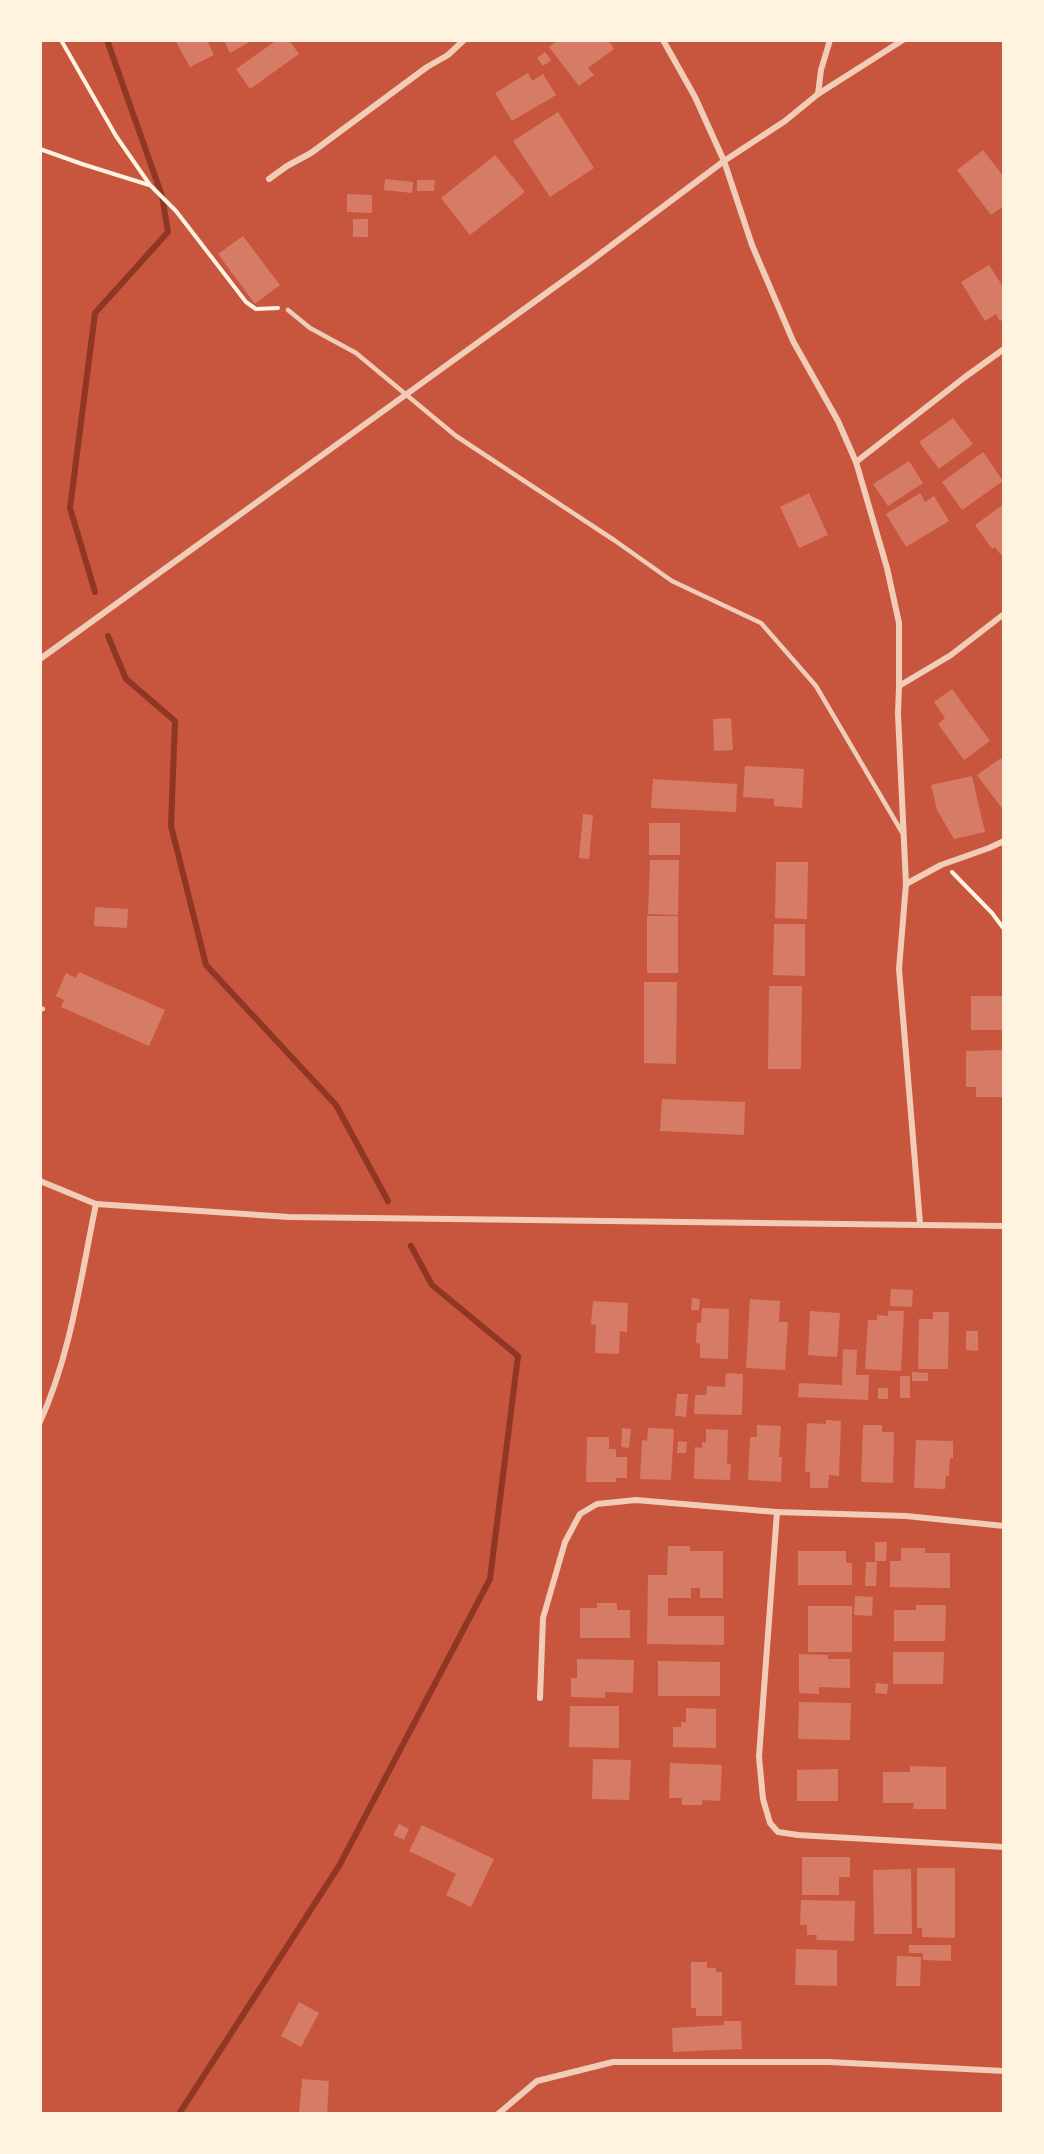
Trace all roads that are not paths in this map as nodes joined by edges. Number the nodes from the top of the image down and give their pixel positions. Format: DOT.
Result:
graph roads {
  1 [pos="464,40"];
  2 [pos="663,40"];
  3 [pos="830,40"];
  4 [pos="903,40"];
  5 [pos="818,94"];
  6 [pos="724,161"];
  7 [pos="269,178"];
  8 [pos="288,310"];
  9 [pos="1004,349"];
  10 [pos="407,394"];
  11 [pos="856,462"];
  12 [pos="1004,614"];
  13 [pos="40,659"];
  14 [pos="899,686"];
  15 [pos="904,836"];
  16 [pos="1004,841"];
  17 [pos="906,884"];
  18 [pos="40,1181"];
  19 [pos="96,1204"];
  20 [pos="920,1223"];
  21 [pos="1004,1226"];
  22 [pos="40,1422"];
  23 [pos="777,1512"];
  24 [pos="1004,1526"];
  25 [pos="540,1698"];
  26 [pos="1004,1847"];
  27 [pos="1004,2071"];
  28 [pos="498,2114"];
  1 -- 7 [label="street"];
  2 -- 6 [label="street"];
  3 -- 5 [label="street"];
  4 -- 5 [label="street"];
  5 -- 6 [label="street"];
  6 -- 10 [label="street"];
  6 -- 11 [label="street"];
  8 -- 10 [label="lane"];
  9 -- 11 [label="street"];
  10 -- 13 [label="street"];
  10 -- 15 [label="lane"];
  11 -- 14 [label="street"];
  12 -- 14 [label="street"];
  14 -- 15 [label="street"];
  15 -- 17 [label="street"];
  16 -- 17 [label="street"];
  17 -- 20 [label="street"];
  18 -- 19 [label="street"];
  19 -- 20 [label="street"];
  19 -- 22 [label="street"];
  20 -- 21 [label="street"];
  23 -- 24 [label="street"];
  23 -- 25 [label="street"];
  23 -- 26 [label="street"];
  27 -- 28 [label="street"];
}
